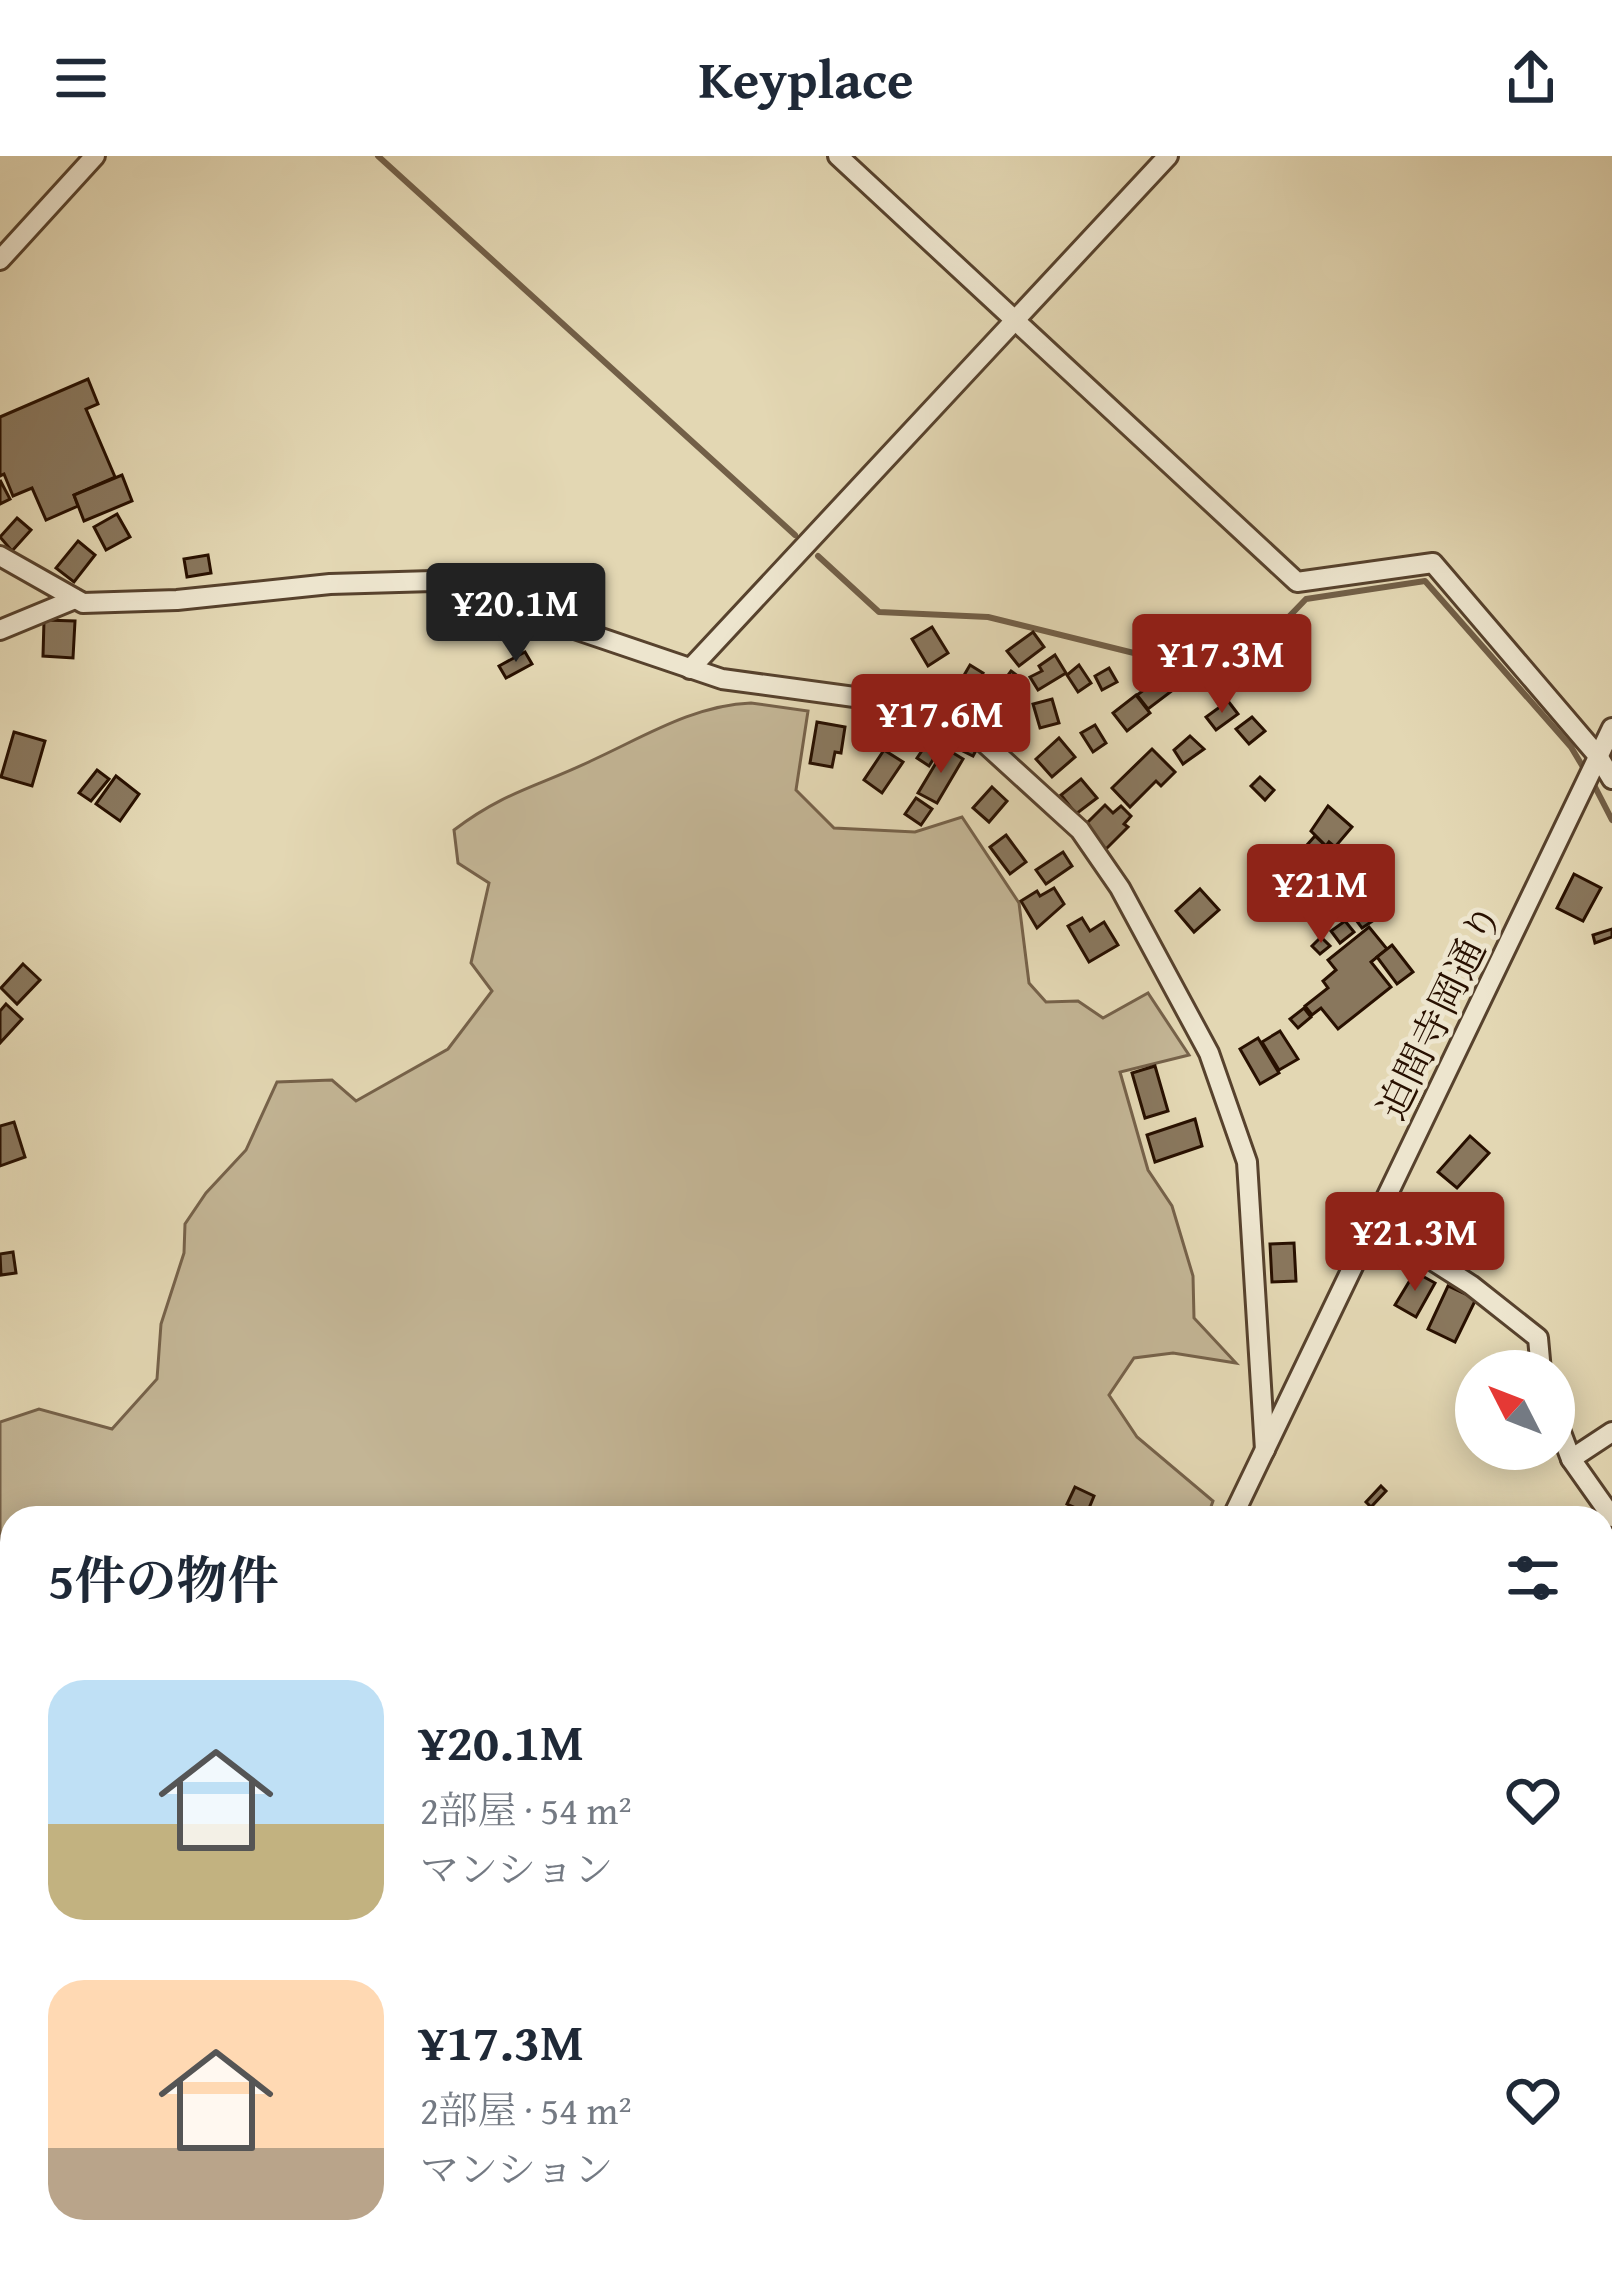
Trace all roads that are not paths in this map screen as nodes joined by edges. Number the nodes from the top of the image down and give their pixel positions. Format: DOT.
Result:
graph roads {
  1 [pos="95,156"];
  2 [pos="838,156"];
  3 [pos="1168,156"];
  4 [pos="0,260"];
  5 [pos="1017,321"];
  6 [pos="0,556"];
  7 [pos="75,599"];
  8 [pos="0,630"];
  9 [pos="690,669"];
  10 [pos="1612,728"];
  11 [pos="1598,756"];
  12 [pos="1612,779"];
  13 [pos="1374,1223"];
  14 [pos="1539,1350"];
  15 [pos="1612,1432"];
  16 [pos="1265,1450"];
  17 [pos="1575,1456"];
  18 [pos="1575,1465"];
  19 [pos="1238,1506"];
  20 [pos="1604,1506"];
  1 -- 4 [label="street"];
  2 -- 5 [label="street"];
  3 -- 5 [label="street"];
  5 -- 9 [label="street"];
  5 -- 11 [label="street"];
  6 -- 7 [label="street"];
  7 -- 8 [label="street"];
  7 -- 9 [label="street"];
  9 -- 16 [label="street"];
  10 -- 11 [label="street, 迫間寺岡通り"];
  11 -- 12 [label="street"];
  11 -- 13 [label="street, 迫間寺岡通り"];
  13 -- 14 [label="street"];
  13 -- 16 [label="street, 迫間寺岡通り"];
  15 -- 17 [label="street"];
  16 -- 19 [label="street, 迫間寺岡通り"];
  18 -- 20 [label="street"];
}
